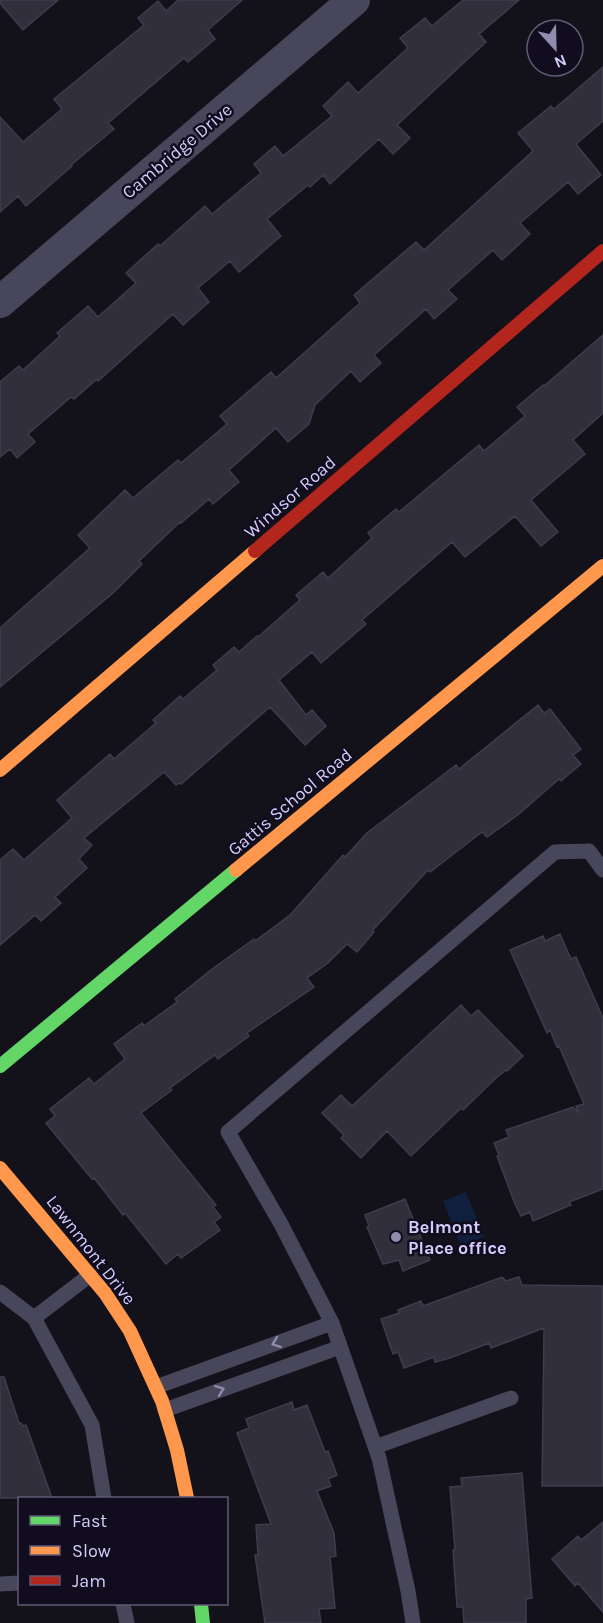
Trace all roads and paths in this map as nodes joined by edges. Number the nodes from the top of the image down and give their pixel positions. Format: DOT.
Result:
graph roads {
  1 [pos="354,0"];
  2 [pos="603,251"];
  3 [pos="0,302"];
  4 [pos="603,566"];
  5 [pos="0,770"];
  6 [pos="603,870"];
  7 [pos="0,1066"];
  8 [pos="0,1168"];
  9 [pos="90,1275"];
  10 [pos="0,1292"];
  11 [pos="34,1318"];
  12 [pos="332,1323"];
  13 [pos="339,1347"];
  14 [pos="156,1387"];
  15 [pos="511,1398"];
  16 [pos="165,1410"];
  17 [pos="375,1447"];
  18 [pos="104,1497"];
  19 [pos="187,1497"];
  20 [pos="18,1583"];
  21 [pos="0,1584"];
  22 [pos="123,1605"];
  23 [pos="201,1605"];
  24 [pos="127,1623"];
  25 [pos="203,1623"];
  26 [pos="413,1623"];
  1 -- 3 [label="street, Cambridge Drive"];
  2 -- 5 [label="street, Windsor Road"];
  4 -- 7 [label="street, Gattis School Road"];
  6 -- 12 [label="lane"];
  8 -- 9 [label="street, Lawnmont Drive"];
  9 -- 11 [label="lane"];
  9 -- 14 [label="street, Lawnmont Drive"];
  10 -- 11 [label="lane"];
  11 -- 18 [label="lane"];
  12 -- 13 [label="lane"];
  12 -- 14 [label="lane, one-way"];
  16 -- 13 [label="lane, one-way"];
  13 -- 17 [label="lane"];
  14 -- 16 [label="street, Lawnmont Drive"];
  15 -- 17 [label="lane"];
  16 -- 19 [label="street, Lawnmont Drive"];
  17 -- 26 [label="lane"];
  20 -- 21 [label="lane"];
  22 -- 24 [label="lane"];
  23 -- 25 [label="street"];
}
